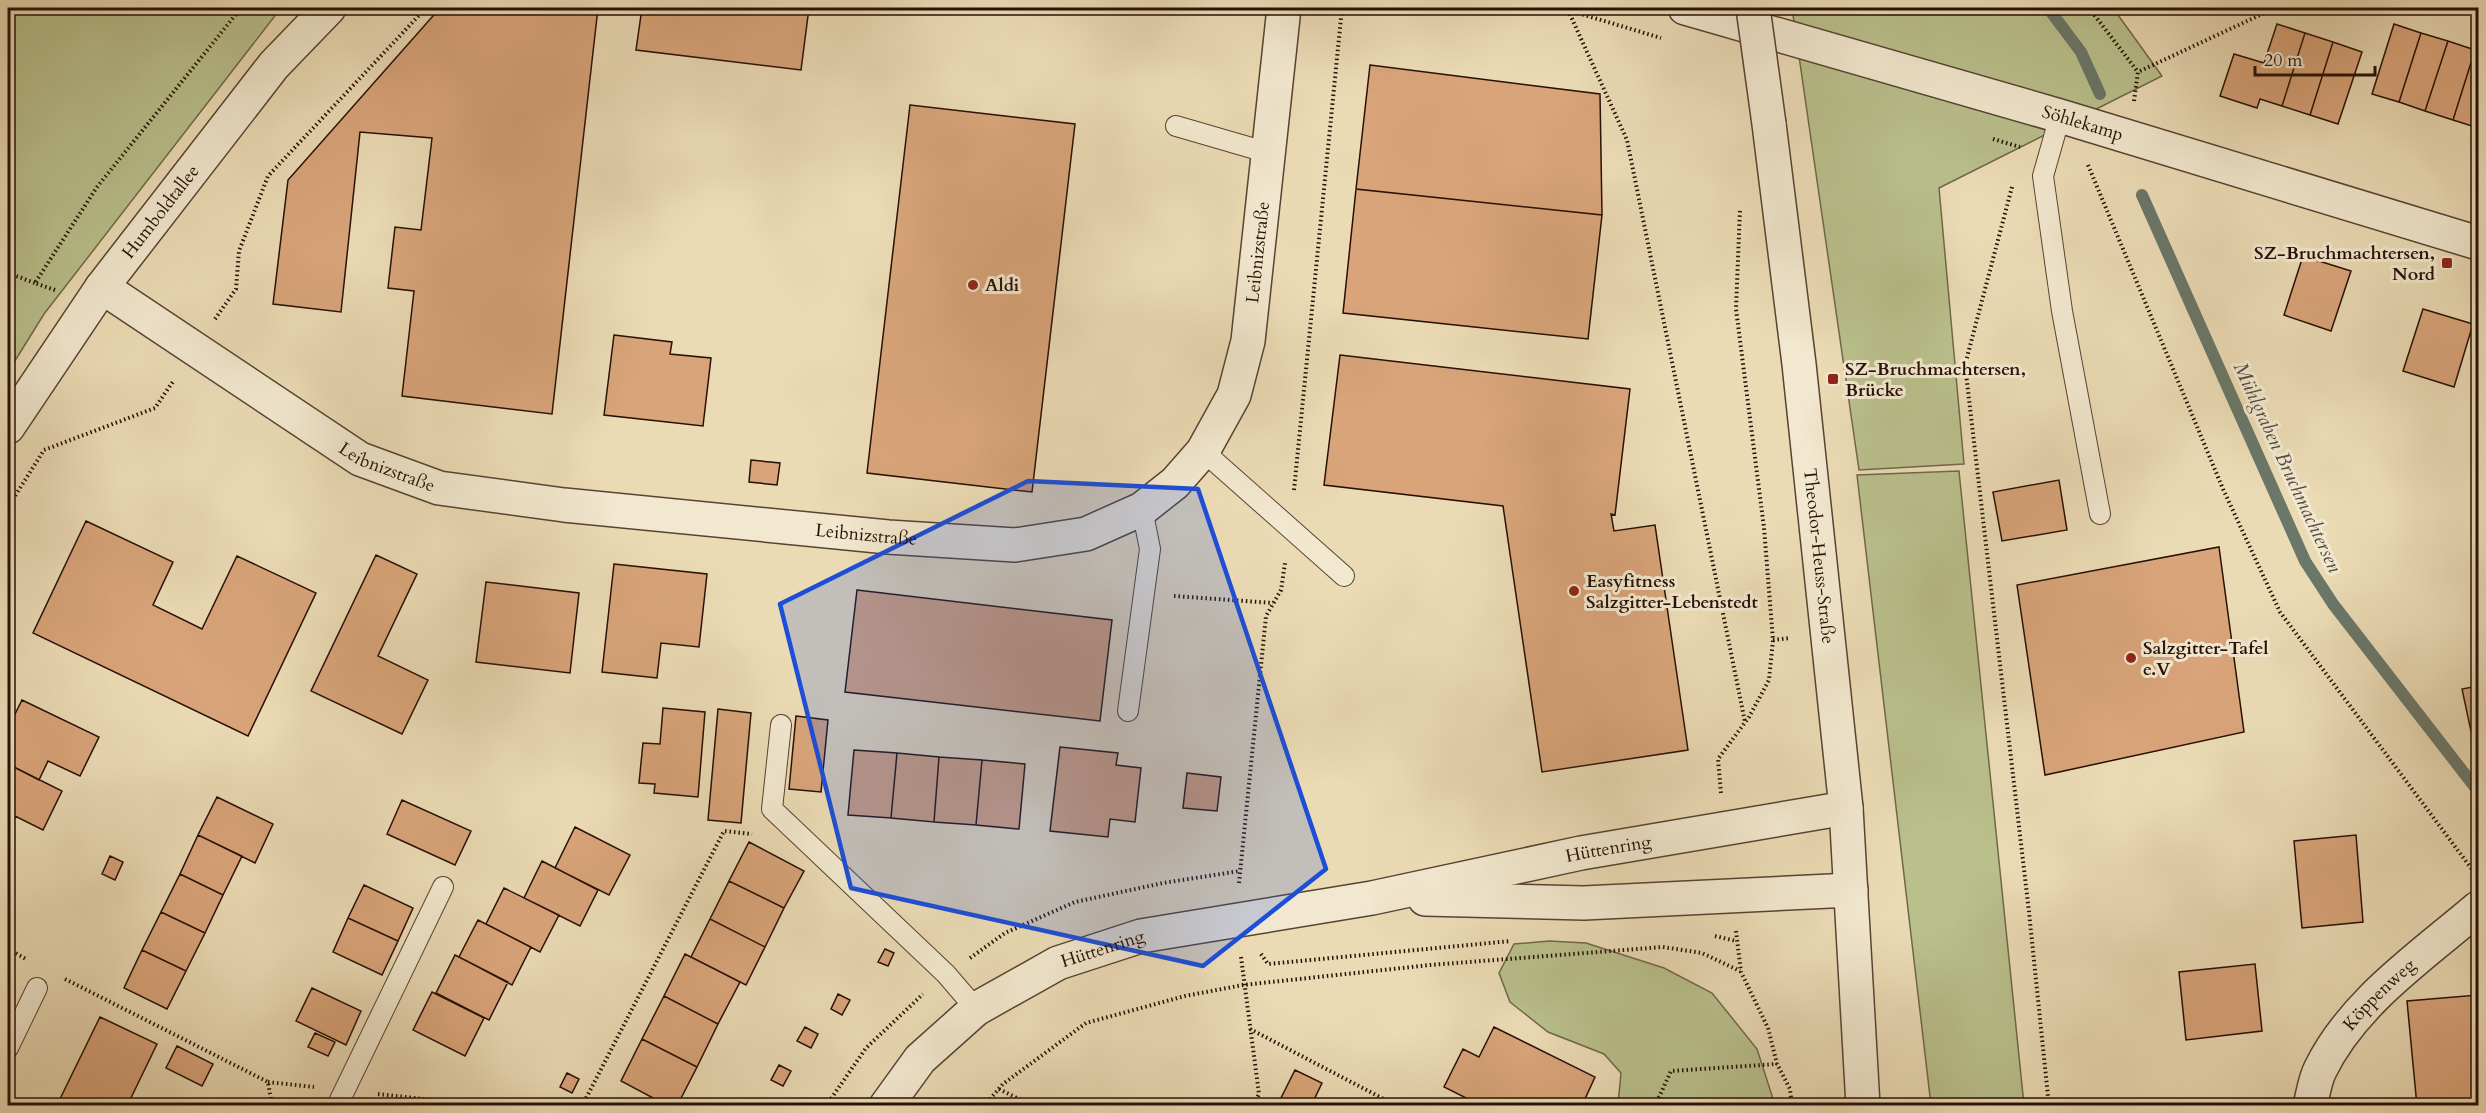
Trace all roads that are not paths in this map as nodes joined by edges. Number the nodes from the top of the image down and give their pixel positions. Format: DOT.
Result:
graph roads {
  1 [pos="329,8"];
  2 [pos="1284,8"];
  3 [pos="1685,8"];
  4 [pos="1753,8"];
  5 [pos="2060,116"];
  6 [pos="1176,126"];
  7 [pos="1269,153"];
  8 [pos="2478,243"];
  9 [pos="97,295"];
  10 [pos="8,427"];
  11 [pos="1203,451"];
  12 [pos="1142,509"];
  13 [pos="2100,514"];
  14 [pos="1344,576"];
  15 [pos="1128,711"];
  16 [pos="781,725"];
  17 [pos="1846,808"];
  18 [pos="443,887"];
  19 [pos="1851,890"];
  20 [pos="1372,898"];
  21 [pos="2478,908"];
  22 [pos="37,988"];
  23 [pos="976,1010"];
  24 [pos="8,1048"];
  25 [pos="337,1106"];
  26 [pos="886,1106"];
  27 [pos="1863,1106"];
  28 [pos="2310,1106"];
  1 -- 9 [label="street, Humboldtallee"];
  2 -- 7 [label="street, Leibnizstraße"];
  3 -- 5 [label="street, Söhlekamp"];
  4 -- 17 [label="street, Theodor-Heuss-Straße, bridge"];
  5 -- 8 [label="street, Söhlekamp"];
  5 -- 13 [label="lane"];
  6 -- 7 [label="lane"];
  7 -- 11 [label="street, Leibnizstraße"];
  9 -- 10 [label="street, Humboldtallee"];
  9 -- 12 [label="street, Leibnizstraße"];
  11 -- 12 [label="street, Leibnizstraße"];
  11 -- 14 [label="lane"];
  12 -- 15 [label="lane"];
  16 -- 23 [label="lane"];
  17 -- 19 [label="street, Theodor-Heuss-Straße"];
  17 -- 20 [label="street, Hüttenring"];
  18 -- 25 [label="lane"];
  19 -- 20 [label="street, Hüttenring"];
  19 -- 27 [label="street, Theodor-Heuss-Straße"];
  20 -- 23 [label="street, Hüttenring"];
  21 -- 28 [label="street, Köppenweg"];
  22 -- 24 [label="lane"];
  23 -- 26 [label="street, Hüttenring"];
}
